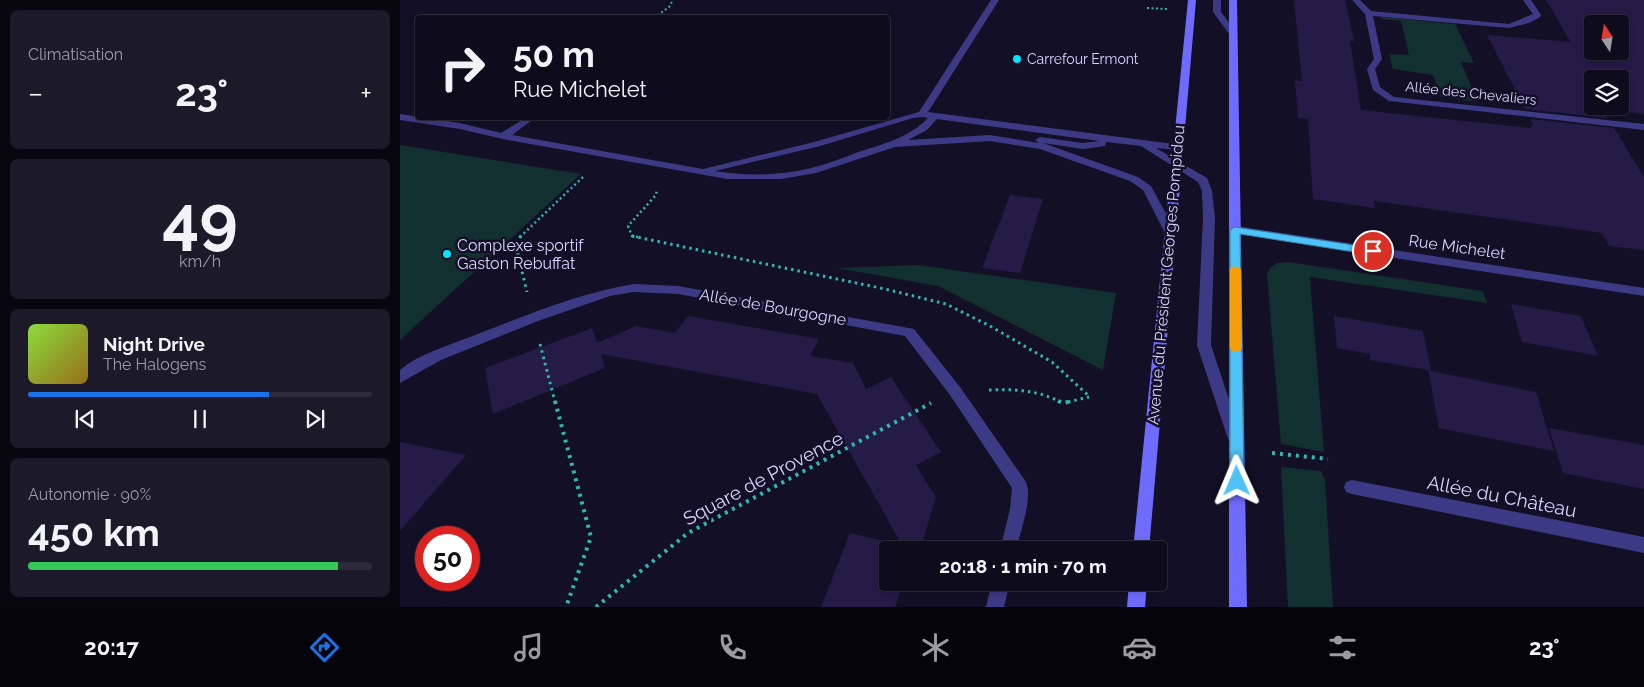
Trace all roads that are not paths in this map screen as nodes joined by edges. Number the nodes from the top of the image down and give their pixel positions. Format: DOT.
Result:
graph roads {
  1 [pos="995,0"];
  2 [pos="1192,0"];
  3 [pos="1217,0"];
  4 [pos="1233,0"];
  5 [pos="1356,0"];
  6 [pos="1527,0"];
  7 [pos="1369,13"];
  8 [pos="1233,33"];
  9 [pos="922,114"];
  10 [pos="935,116"];
  11 [pos="400,117"];
  12 [pos="415,119"];
  13 [pos="420,120"];
  14 [pos="528,120"];
  15 [pos="1644,127"];
  16 [pos="503,136"];
  17 [pos="990,138"];
  18 [pos="1119,141"];
  19 [pos="894,144"];
  20 [pos="1143,144"];
  21 [pos="1178,147"];
  22 [pos="1176,163"];
  23 [pos="702,172"];
  24 [pos="1235,230"];
  25 [pos="1170,232"];
  26 [pos="1644,292"];
  27 [pos="400,378"];
  28 [pos="1237,445"];
  29 [pos="1352,487"];
  30 [pos="1010,541"];
  31 [pos="1142,541"];
  32 [pos="1644,545"];
  33 [pos="999,591"];
  34 [pos="1137,591"];
  35 [pos="995,607"];
  36 [pos="1136,607"];
  37 [pos="1238,607"];
  1 -- 9 [label="street"];
  2 -- 21 [label="main road, Avenue du Président Georges Pompidou"];
  3 -- 8 [label="street"];
  4 -- 8 [label="main road"];
  5 -- 7 [label="street"];
  6 -- 7 [label="street"];
  7 -- 15 [label="street, Allée des Chevaliers"];
  8 -- 24 [label="main road"];
  9 -- 10 [label="street"];
  9 -- 23 [label="street"];
  10 -- 18 [label="street"];
  10 -- 19 [label="street"];
  11 -- 12 [label="street"];
  13 -- 16 [label="street"];
  14 -- 16 [label="street"];
  16 -- 23 [label="street"];
  17 -- 18 [label="street"];
  17 -- 19 [label="street"];
  17 -- 25 [label="street"];
  18 -- 20 [label="street"];
  19 -- 23 [label="street"];
  20 -- 21 [label="street"];
  20 -- 22 [label="street"];
  21 -- 22 [label="main road, Avenue du Président Georges Pompidou"];
  22 -- 25 [label="main road, Avenue du Président Georges Pompidou"];
  22 -- 28 [label="street"];
  24 -- 26 [label="street, Rue Michelet"];
  24 -- 28 [label="main road"];
  25 -- 31 [label="main road, Avenue du Président Georges Pompidou"];
  27 -- 30 [label="street, Allée de Bourgogne"];
  28 -- 37 [label="main road"];
  29 -- 32 [label="street, Allée du Château"];
  33 -- 35 [label="street"];
  34 -- 36 [label="main road"];
}
